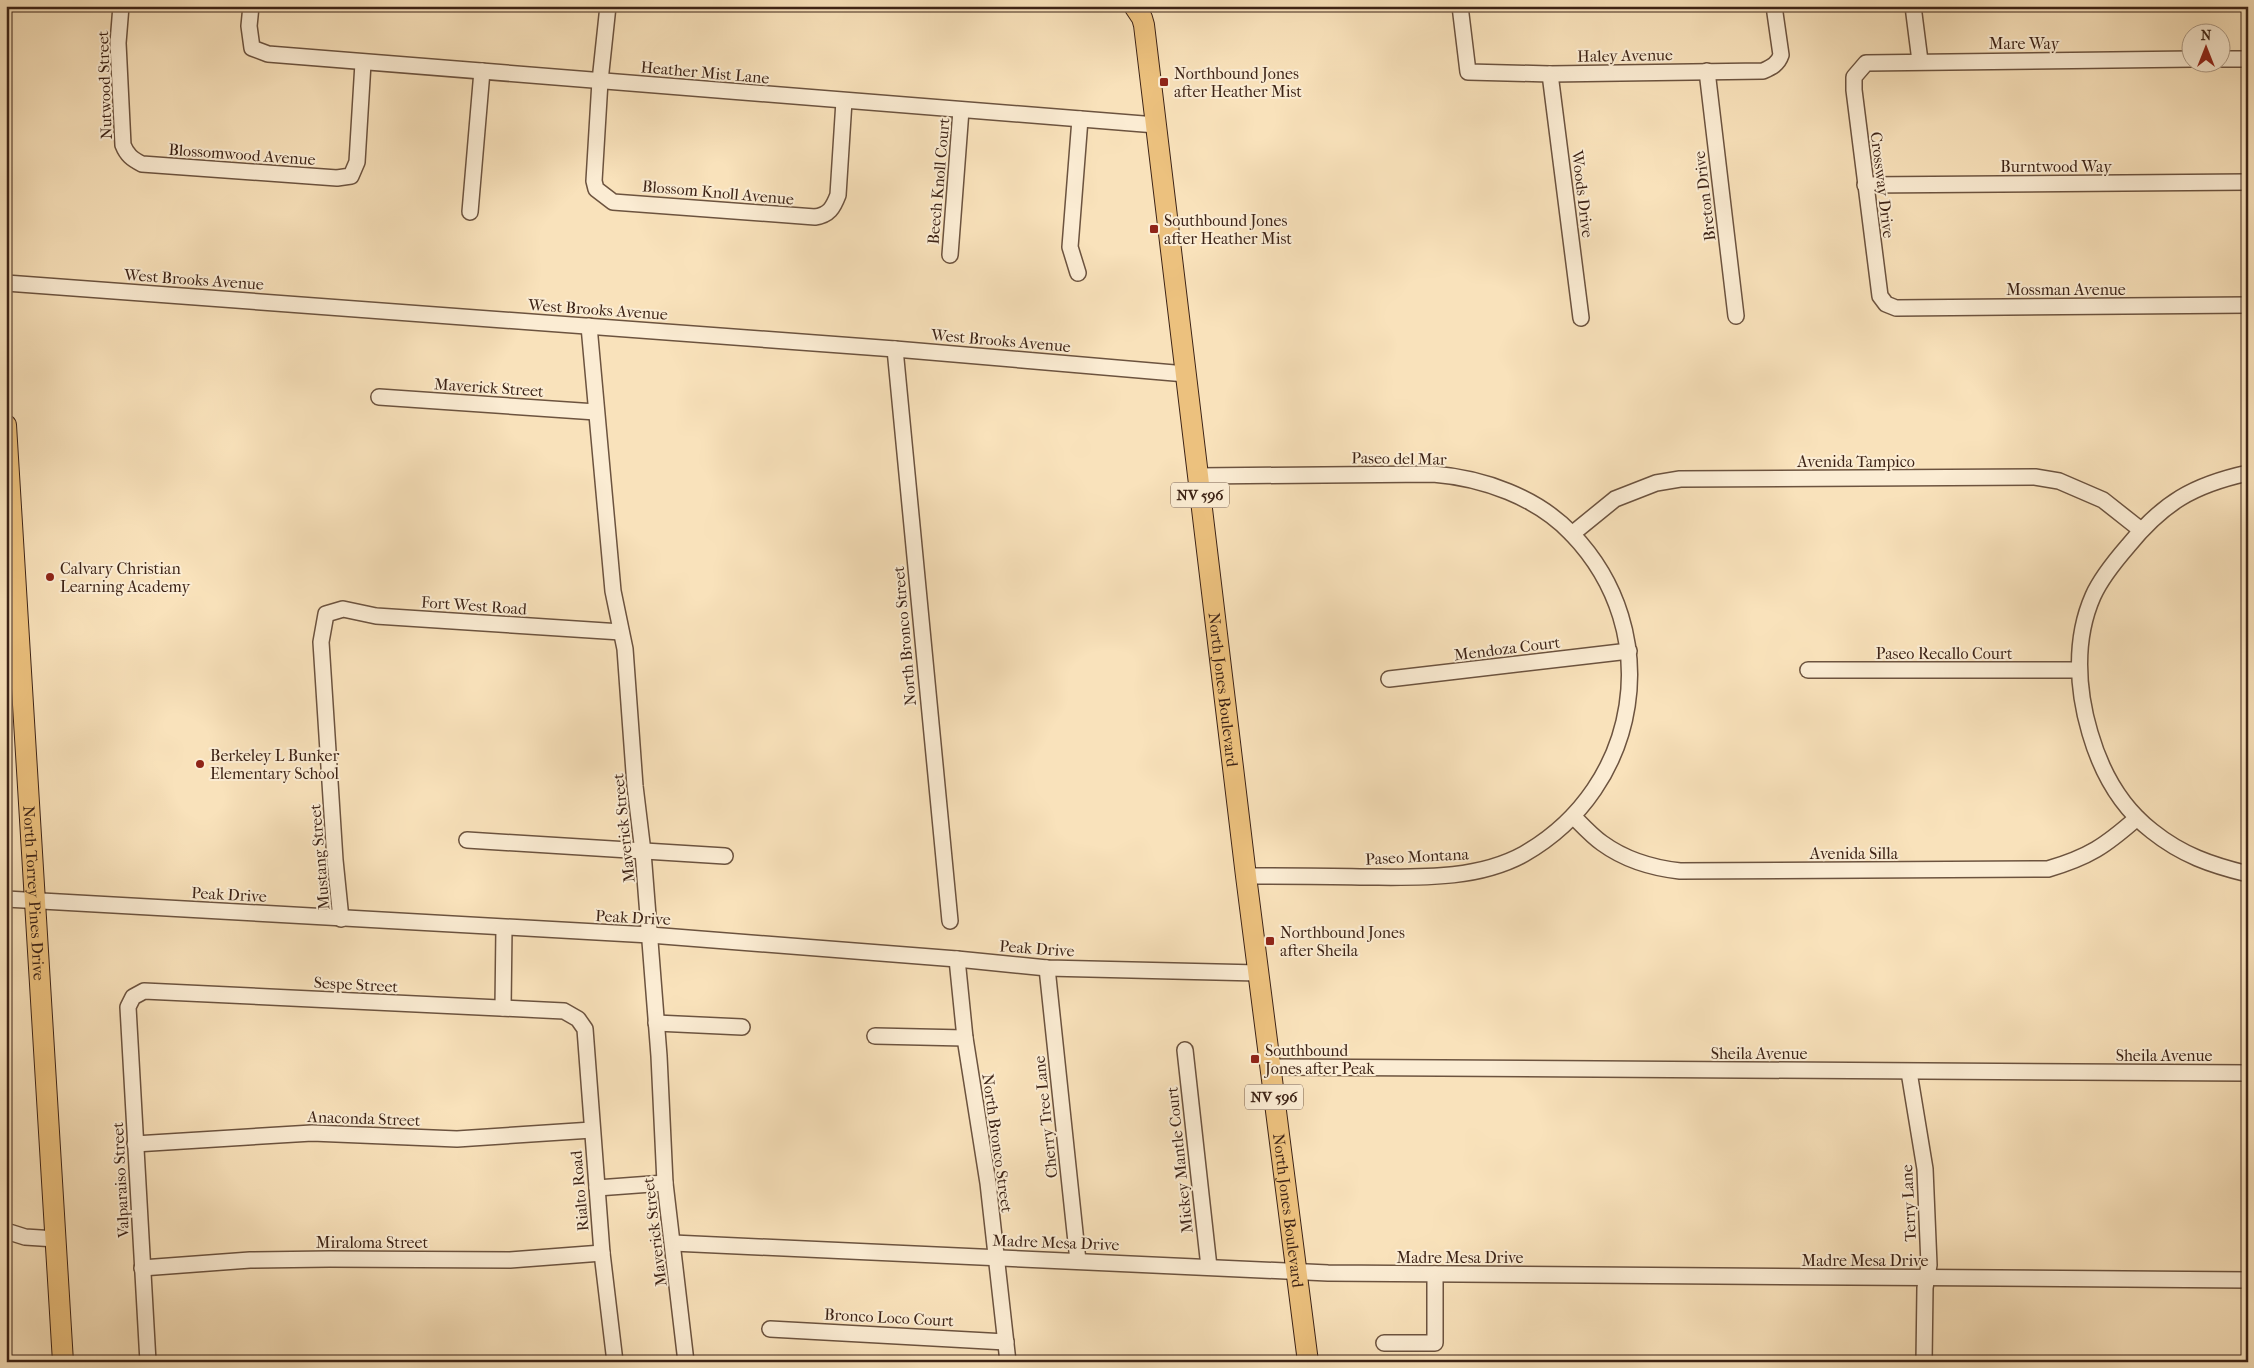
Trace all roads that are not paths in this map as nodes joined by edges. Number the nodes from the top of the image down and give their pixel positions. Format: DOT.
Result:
graph roads {
  1 [pos="121,6"];
  2 [pos="251,6"];
  3 [pos="608,6"];
  4 [pos="1460,6"];
  5 [pos="1774,6"];
  6 [pos="1913,6"];
  7 [pos="1142,10"];
  8 [pos="2182,59"];
  9 [pos="2232,59"];
  10 [pos="2248,59"];
  11 [pos="1920,61"];
  12 [pos="363,63"];
  13 [pos="1860,69"];
  14 [pos="482,71"];
  15 [pos="1707,71"];
  16 [pos="1550,74"];
  17 [pos="600,80"];
  18 [pos="844,101"];
  19 [pos="961,110"];
  20 [pos="1080,119"];
  21 [pos="1156,125"];
  22 [pos="132,160"];
  23 [pos="2248,182"];
  24 [pos="1865,185"];
  25 [pos="470,212"];
  26 [pos="950,255"];
  27 [pos="1078,273"];
  28 [pos="6,283"];
  29 [pos="1886,304"];
  30 [pos="2248,305"];
  31 [pos="1736,316"];
  32 [pos="1581,318"];
  33 [pos="589,326"];
  34 [pos="895,348"];
  35 [pos="1186,374"];
  36 [pos="380,397"];
  37 [pos="596,412"];
  38 [pos="6,425"];
  39 [pos="2248,473"];
  40 [pos="1198,476"];
  41 [pos="2141,530"];
  42 [pos="1572,534"];
  43 [pos="10,568"];
  44 [pos="326,614"];
  45 [pos="620,632"];
  46 [pos="1629,651"];
  47 [pos="1808,670"];
  48 [pos="2079,670"];
  49 [pos="1389,679"];
  50 [pos="1573,816"];
  51 [pos="2137,818"];
  52 [pos="467,840"];
  53 [pos="643,852"];
  54 [pos="725,856"];
  55 [pos="2248,874"];
  56 [pos="1246,876"];
  57 [pos="6,898"];
  58 [pos="35,900"];
  59 [pos="342,918"];
  60 [pos="950,921"];
  61 [pos="504,928"];
  62 [pos="650,936"];
  63 [pos="957,959"];
  64 [pos="1047,968"];
  65 [pos="1258,973"];
  66 [pos="133,997"];
  67 [pos="503,1008"];
  68 [pos="578,1019"];
  69 [pos="656,1023"];
  70 [pos="742,1027"];
  71 [pos="875,1036"];
  72 [pos="966,1038"];
  73 [pos="1185,1050"];
  74 [pos="1270,1067"];
  75 [pos="1909,1072"];
  76 [pos="2248,1073"];
  77 [pos="592,1130"];
  78 [pos="135,1144"];
  79 [pos="664,1183"];
  80 [pos="597,1188"];
  81 [pos="6,1231"];
  82 [pos="56,1239"];
  83 [pos="673,1243"];
  84 [pos="602,1252"];
  85 [pos="995,1257"];
  86 [pos="1078,1261"];
  87 [pos="1209,1267"];
  88 [pos="142,1268"];
  89 [pos="1297,1271"];
  90 [pos="1435,1274"];
  91 [pos="1927,1278"];
  92 [pos="2248,1280"];
  93 [pos="770,1329"];
  94 [pos="1006,1342"];
  95 [pos="1384,1343"];
  96 [pos="63,1362"];
  97 [pos="148,1362"];
  98 [pos="615,1362"];
  99 [pos="686,1362"];
  100 [pos="1008,1362"];
  101 [pos="1308,1362"];
  102 [pos="1924,1362"];
  1 -- 22 [label="street, Nutwood Street"];
  2 -- 12 [label="street, Heather Mist Lane"];
  3 -- 17 [label="street"];
  4 -- 16 [label="street, Haley Avenue"];
  5 -- 15 [label="street, Haley Avenue"];
  6 -- 11 [label="street"];
  7 -- 21 [label="main road, North Jones Boulevard / NV 596"];
  8 -- 11 [label="street, Mare Way"];
  9 -- 10 [label="street"];
  11 -- 13 [label="street, Mare Way"];
  12 -- 14 [label="street, Heather Mist Lane"];
  12 -- 22 [label="street, Blossomwood Avenue"];
  13 -- 24 [label="street, Crossway Drive"];
  14 -- 17 [label="street, Heather Mist Lane"];
  14 -- 25 [label="street"];
  15 -- 16 [label="street, Haley Avenue"];
  15 -- 31 [label="street, Breton Drive"];
  16 -- 32 [label="street, Woods Drive"];
  17 -- 18 [label="street, Heather Mist Lane"];
  17 -- 18 [label="street, Blossom Knoll Avenue"];
  18 -- 19 [label="street, Heather Mist Lane"];
  19 -- 20 [label="street, Heather Mist Lane"];
  19 -- 26 [label="street, Beech Knoll Court"];
  20 -- 21 [label="street, Heather Mist Lane"];
  20 -- 27 [label="street"];
  21 -- 35 [label="main road, North Jones Boulevard / NV 596"];
  23 -- 24 [label="street, Burntwood Way"];
  24 -- 29 [label="street, Crossway Drive"];
  28 -- 33 [label="street, West Brooks Avenue"];
  29 -- 30 [label="street, Mossman Avenue"];
  33 -- 34 [label="street, West Brooks Avenue"];
  33 -- 37 [label="street, Maverick Street"];
  34 -- 35 [label="street, West Brooks Avenue"];
  34 -- 60 [label="street, North Bronco Street"];
  35 -- 40 [label="main road, North Jones Boulevard / NV 596"];
  36 -- 37 [label="street, Maverick Street"];
  37 -- 45 [label="street, Maverick Street"];
  38 -- 43 [label="main road, North Torrey Pines Drive"];
  39 -- 41 [label="street"];
  40 -- 42 [label="street, Paseo del Mar"];
  40 -- 56 [label="main road, North Jones Boulevard / NV 596"];
  41 -- 42 [label="street, Avenida Tampico"];
  41 -- 48 [label="street"];
  42 -- 46 [label="street, Paseo del Mar"];
  43 -- 58 [label="main road, North Torrey Pines Drive"];
  44 -- 45 [label="street, Fort West Road"];
  44 -- 59 [label="street, Mustang Street"];
  45 -- 53 [label="street, Maverick Street"];
  46 -- 49 [label="street, Mendoza Court"];
  46 -- 50 [label="street, Paseo Montana"];
  47 -- 48 [label="street, Paseo Recallo Court"];
  48 -- 51 [label="street"];
  50 -- 51 [label="street, Avenida Silla"];
  50 -- 56 [label="street, Paseo Montana"];
  51 -- 55 [label="street"];
  52 -- 53 [label="street"];
  53 -- 54 [label="street"];
  53 -- 62 [label="street, Maverick Street"];
  56 -- 65 [label="main road, North Jones Boulevard / NV 596"];
  57 -- 58 [label="street, Peak Drive"];
  58 -- 59 [label="street, Peak Drive"];
  58 -- 82 [label="main road, North Torrey Pines Drive"];
  59 -- 61 [label="street, Peak Drive"];
  61 -- 62 [label="street, Peak Drive"];
  61 -- 67 [label="street"];
  62 -- 63 [label="street, Peak Drive"];
  62 -- 69 [label="street, Maverick Street"];
  63 -- 64 [label="street, Peak Drive"];
  63 -- 72 [label="street, North Bronco Street"];
  64 -- 65 [label="street, Peak Drive"];
  64 -- 86 [label="street, Cherry Tree Lane"];
  65 -- 74 [label="main road, North Jones Boulevard / NV 596"];
  66 -- 67 [label="street, Sespe Street"];
  66 -- 78 [label="street, Valparaiso Street"];
  67 -- 68 [label="street, Sespe Street"];
  68 -- 77 [label="street, Rialto Road"];
  69 -- 70 [label="street"];
  69 -- 79 [label="street, Maverick Street"];
  71 -- 72 [label="street"];
  72 -- 85 [label="street, North Bronco Street"];
  73 -- 87 [label="street, Mickey Mantle Court"];
  74 -- 75 [label="street, Sheila Avenue"];
  74 -- 89 [label="main road, North Jones Boulevard / NV 596"];
  75 -- 76 [label="street, Sheila Avenue"];
  75 -- 91 [label="street, Terry Lane"];
  77 -- 78 [label="street, Anaconda Street"];
  77 -- 80 [label="street, Rialto Road"];
  78 -- 88 [label="street, Valparaiso Street"];
  79 -- 80 [label="street"];
  79 -- 83 [label="street, Maverick Street"];
  80 -- 84 [label="street, Rialto Road"];
  81 -- 82 [label="street"];
  82 -- 96 [label="main road, North Torrey Pines Drive"];
  83 -- 85 [label="street, Madre Mesa Drive"];
  83 -- 99 [label="street, Maverick Street"];
  84 -- 88 [label="street, Miraloma Street"];
  84 -- 98 [label="street, Rialto Road"];
  85 -- 86 [label="street, Madre Mesa Drive"];
  85 -- 94 [label="street, North Bronco Street"];
  86 -- 87 [label="street, Madre Mesa Drive"];
  87 -- 89 [label="street, Madre Mesa Drive"];
  88 -- 97 [label="street, Valparaiso Street"];
  89 -- 90 [label="street, Madre Mesa Drive"];
  89 -- 101 [label="main road, North Jones Boulevard / NV 596"];
  90 -- 91 [label="street, Madre Mesa Drive"];
  90 -- 95 [label="street"];
  91 -- 92 [label="street, Madre Mesa Drive"];
  91 -- 102 [label="street, Terry Lane"];
  93 -- 94 [label="street, Bronco Loco Court"];
  94 -- 100 [label="street, North Bronco Street"];
}
